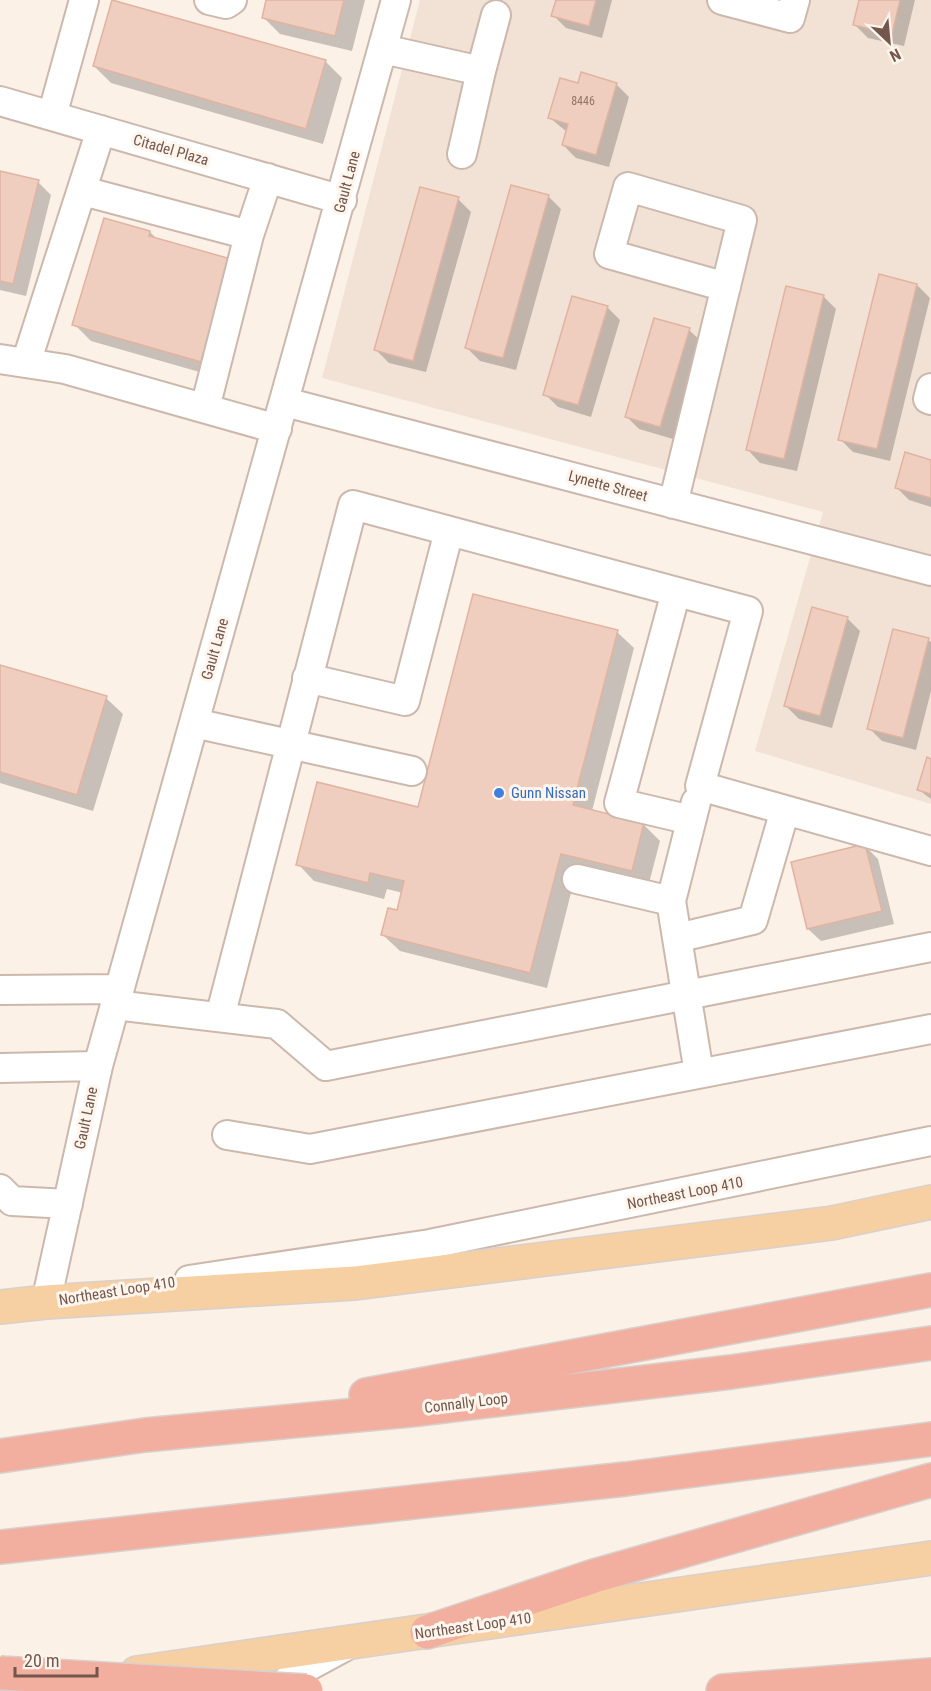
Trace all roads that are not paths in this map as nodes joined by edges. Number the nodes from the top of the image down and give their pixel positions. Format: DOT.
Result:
graph roads {
  1 [pos="84,0"];
  2 [pos="209,0"];
  3 [pos="232,0"];
  4 [pos="396,0"];
  5 [pos="722,0"];
  6 [pos="795,0"];
  7 [pos="496,15"];
  8 [pos="383,49"];
  9 [pos="481,71"];
  10 [pos="0,101"];
  11 [pos="52,116"];
  12 [pos="101,130"];
  13 [pos="462,154"];
  14 [pos="268,178"];
  15 [pos="83,191"];
  16 [pos="342,200"];
  17 [pos="249,235"];
  18 [pos="726,287"];
  19 [pos="13,361"];
  20 [pos="931,388"];
  21 [pos="931,400"];
  22 [pos="285,402"];
  23 [pos="205,408"];
  24 [pos="277,429"];
  25 [pos="673,504"];
  26 [pos="449,531"];
  27 [pos="931,571"];
  28 [pos="676,592"];
  29 [pos="307,678"];
  30 [pos="194,723"];
  31 [pos="290,743"];
  32 [pos="412,771"];
  33 [pos="700,786"];
  34 [pos="785,810"];
  35 [pos="691,820"];
  36 [pos="931,851"];
  37 [pos="577,879"];
  38 [pos="671,900"];
  39 [pos="677,938"];
  40 [pos="931,947"];
  41 [pos="0,990"];
  42 [pos="686,996"];
  43 [pos="117,997"];
  44 [pos="220,1017"];
  45 [pos="931,1029"];
  46 [pos="98,1066"];
  47 [pos="0,1068"];
  48 [pos="699,1074"];
  49 [pos="227,1135"];
  50 [pos="931,1142"];
  51 [pos="4,1202"];
  52 [pos="931,1202"];
  53 [pos="68,1204"];
  54 [pos="931,1290"];
  55 [pos="46,1302"];
  56 [pos="0,1307"];
  57 [pos="931,1343"];
  58 [pos="145,1435"];
  59 [pos="931,1438"];
  60 [pos="0,1456"];
  61 [pos="931,1480"];
  62 [pos="0,1547"];
  63 [pos="931,1558"];
  64 [pos="427,1632"];
  65 [pos="350,1644"];
  66 [pos="0,1673"];
  67 [pos="931,1675"];
  68 [pos="14,1691"];
  69 [pos="275,1691"];
  70 [pos="306,1691"];
  71 [pos="723,1691"];
  1 -- 11 [label="street"];
  2 -- 3 [label="street"];
  4 -- 8 [label="street, Gault Lane"];
  5 -- 6 [label="street"];
  7 -- 9 [label="street"];
  8 -- 9 [label="street"];
  8 -- 16 [label="street, Gault Lane"];
  9 -- 13 [label="street"];
  10 -- 11 [label="street, Citadel Plaza"];
  11 -- 12 [label="street, Citadel Plaza"];
  12 -- 14 [label="street, Citadel Plaza"];
  12 -- 15 [label="street"];
  14 -- 16 [label="street, Citadel Plaza"];
  14 -- 17 [label="street"];
  15 -- 17 [label="street"];
  15 -- 19 [label="street"];
  16 -- 22 [label="street, Gault Lane"];
  17 -- 23 [label="street"];
  18 -- 18 [label="street"];
  18 -- 25 [label="street"];
  19 -- 23 [label="street"];
  20 -- 21 [label="street"];
  22 -- 24 [label="street, Gault Lane"];
  22 -- 25 [label="street, Lynette Street"];
  23 -- 24 [label="street"];
  24 -- 30 [label="street, Gault Lane"];
  25 -- 27 [label="street, Lynette Street"];
  26 -- 28 [label="street"];
  26 -- 29 [label="street"];
  26 -- 29 [label="street"];
  28 -- 33 [label="street"];
  28 -- 35 [label="street"];
  29 -- 31 [label="street"];
  30 -- 31 [label="street"];
  30 -- 43 [label="street, Gault Lane"];
  31 -- 32 [label="street"];
  31 -- 44 [label="street"];
  33 -- 34 [label="street"];
  33 -- 35 [label="street"];
  34 -- 36 [label="street"];
  34 -- 39 [label="street"];
  35 -- 38 [label="street"];
  37 -- 38 [label="street"];
  38 -- 39 [label="street"];
  39 -- 42 [label="street"];
  40 -- 42 [label="street"];
  41 -- 43 [label="street"];
  42 -- 44 [label="street"];
  42 -- 48 [label="street"];
  43 -- 44 [label="street"];
  43 -- 46 [label="street, Gault Lane"];
  45 -- 48 [label="street"];
  46 -- 47 [label="street"];
  46 -- 53 [label="street, Gault Lane"];
  48 -- 49 [label="street"];
  50 -- 55 [label="street, Northeast Loop 410"];
  51 -- 53 [label="street"];
  52 -- 55 [label="main road, Northeast Loop 410"];
  53 -- 55 [label="street, Gault Lane"];
  54 -- 58 [label="highway"];
  55 -- 56 [label="main road, Northeast Loop 410"];
  57 -- 58 [label="highway, Connally Loop"];
  58 -- 60 [label="highway, Connally Loop"];
  59 -- 62 [label="highway"];
  61 -- 64 [label="highway"];
  63 -- 64 [label="main road, Northeast Loop 410"];
  64 -- 65 [label="main road, Northeast Loop 410"];
  65 -- 68 [label="main road, Northeast Loop 410"];
  65 -- 69 [label="street"];
  66 -- 70 [label="highway, bridge"];
  67 -- 71 [label="highway"];
}
